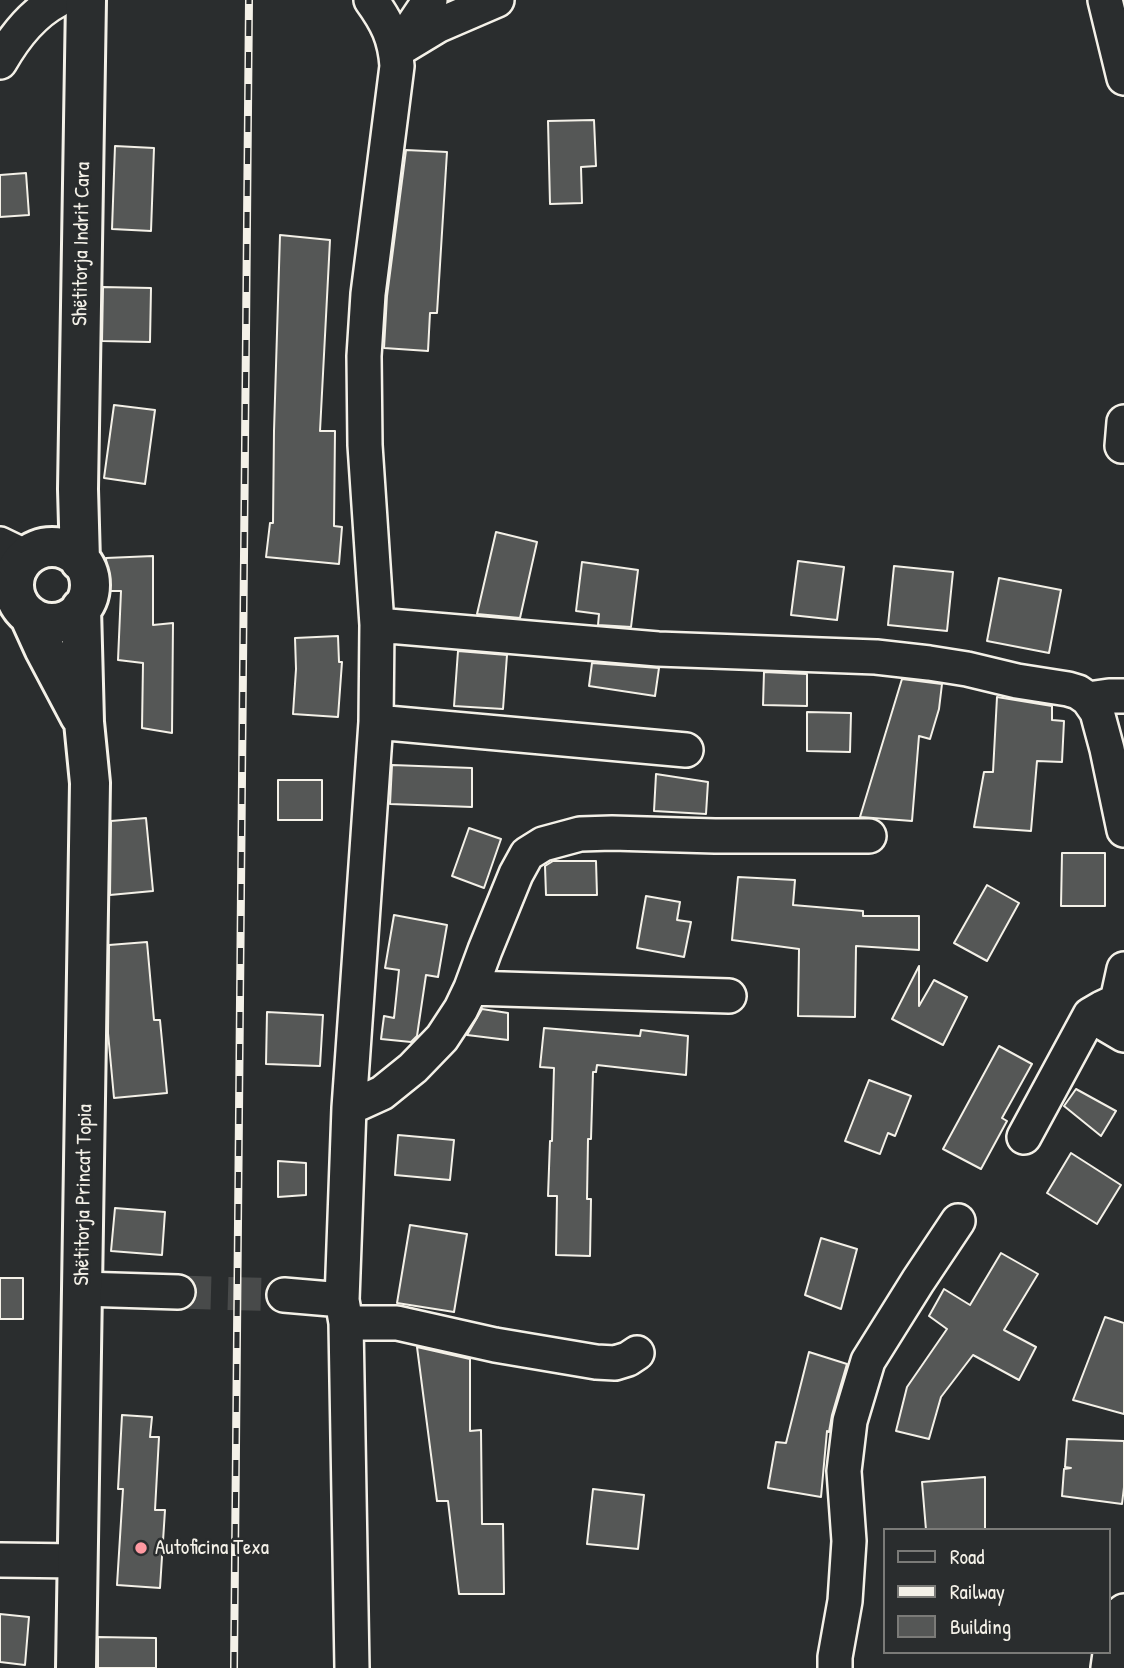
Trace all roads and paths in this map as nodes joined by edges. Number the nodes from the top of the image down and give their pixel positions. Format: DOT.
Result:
graph roads {
  1 [pos="58,0"];
  2 [pos="86,0"];
  3 [pos="371,0"];
  4 [pos="430,0"];
  5 [pos="497,0"];
  6 [pos="1105,0"];
  7 [pos="396,51"];
  8 [pos="0,62"];
  9 [pos="1124,78"];
  10 [pos="78,489"];
  11 [pos="80,561"];
  12 [pos="19,574"];
  13 [pos="81,608"];
  14 [pos="377,625"];
  15 [pos="1124,696"];
  16 [pos="1088,699"];
  17 [pos="84,722"];
  18 [pos="376,722"];
  19 [pos="687,750"];
  20 [pos="1124,830"];
  21 [pos="870,836"];
  22 [pos="1124,969"];
  23 [pos="471,988"];
  24 [pos="729,996"];
  25 [pos="1090,1016"];
  26 [pos="1124,1035"];
  27 [pos="349,1108"];
  28 [pos="1024,1138"];
  29 [pos="958,1221"];
  30 [pos="82,1289"];
  31 [pos="178,1292"];
  32 [pos="284,1295"];
  33 [pos="344,1311"];
  34 [pos="637,1353"];
  35 [pos="0,1560"];
  36 [pos="78,1561"];
  37 [pos="1124,1611"];
  38 [pos="1110,1654"];
  39 [pos="76,1668"];
  40 [pos="352,1668"];
  41 [pos="835,1668"];
  1 -- 8 [label="street"];
  2 -- 10 [label="main road, Shëtitorja Indrit Cara"];
  3 -- 7 [label="street"];
  4 -- 7 [label="street"];
  5 -- 7 [label="street"];
  6 -- 9 [label="street"];
  7 -- 14 [label="street"];
  10 -- 11 [label="main road, Shëtitorja Indrit Cara"];
  10 -- 12 [label="main road"];
  11 -- 12 [label="main road"];
  11 -- 13 [label="main road"];
  12 -- 13 [label="main road"];
  12 -- 17 [label="main road, Shëtitorja Princat Topia"];
  13 -- 17 [label="main road, Shëtitorja Princat Topia"];
  14 -- 16 [label="street"];
  14 -- 18 [label="street"];
  15 -- 16 [label="street"];
  16 -- 20 [label="street"];
  17 -- 30 [label="main road, Shëtitorja Princat Topia"];
  18 -- 19 [label="street"];
  18 -- 27 [label="street"];
  21 -- 23 [label="street"];
  22 -- 25 [label="street"];
  23 -- 24 [label="street"];
  23 -- 27 [label="street"];
  25 -- 26 [label="street"];
  25 -- 28 [label="street"];
  27 -- 33 [label="street"];
  29 -- 41 [label="street"];
  30 -- 31 [label="street"];
  30 -- 36 [label="main road, Shëtitorja Princat Topia"];
  32 -- 33 [label="street"];
  33 -- 34 [label="street"];
  33 -- 40 [label="street"];
  35 -- 36 [label="street"];
  36 -- 39 [label="main road, Shëtitorja Princat Topia"];
  37 -- 38 [label="street"];
}
